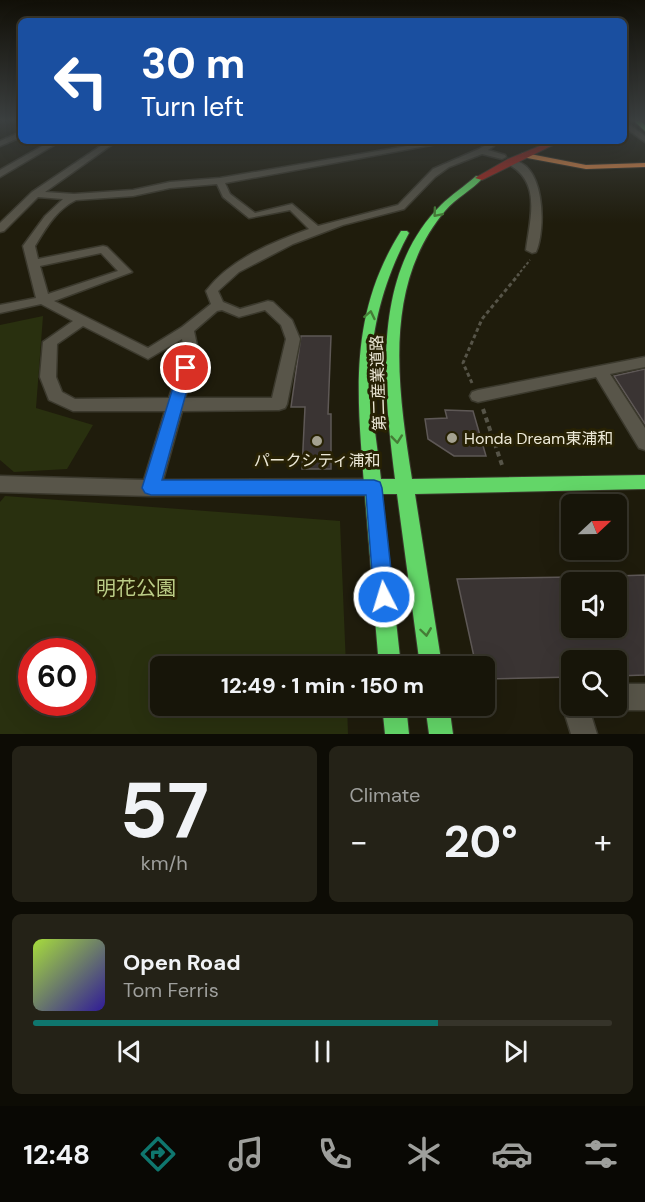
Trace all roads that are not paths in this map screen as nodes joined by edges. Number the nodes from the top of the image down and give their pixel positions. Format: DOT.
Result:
graph roads {
  1 [pos="34,154"];
  2 [pos="93,154"];
  3 [pos="375,154"];
  4 [pos="468,154"];
  5 [pos="498,154"];
  6 [pos="514,154"];
  7 [pos="525,155"];
  8 [pos="506,159"];
  9 [pos="645,165"];
  10 [pos="0,174"];
  11 [pos="220,182"];
  12 [pos="35,194"];
  13 [pos="74,197"];
  14 [pos="429,203"];
  15 [pos="0,210"];
  16 [pos="15,212"];
  17 [pos="414,219"];
  18 [pos="0,229"];
  19 [pos="318,231"];
  20 [pos="532,250"];
  21 [pos="33,264"];
  22 [pos="44,300"];
  23 [pos="219,307"];
  24 [pos="0,309"];
  25 [pos="83,320"];
  26 [pos="187,330"];
  27 [pos="645,362"];
  28 [pos="600,370"];
  29 [pos="478,396"];
  30 [pos="176,405"];
  31 [pos="645,443"];
  32 [pos="645,482"];
  33 [pos="0,484"];
  34 [pos="405,487"];
  35 [pos="151,488"];
  36 [pos="374,488"];
  37 [pos="389,656"];
  38 [pos="430,656"];
  39 [pos="627,697"];
  40 [pos="645,697"];
  41 [pos="395,716"];
  42 [pos="439,716"];
  43 [pos="578,716"];
  44 [pos="397,734"];
  45 [pos="441,734"];
  46 [pos="584,734"];
  1 -- 10 [label="street"];
  2 -- 12 [label="street"];
  3 -- 11 [label="street"];
  4 -- 19 [label="street"];
  5 -- 8 [label="street"];
  6 -- 8 [label="main road, 第二産業道路"];
  7 -- 8 [label="main road, 第二産業道路"];
  7 -- 9 [label="main road"];
  8 -- 14 [label="main road, 第二産業道路"];
  8 -- 20 [label="street"];
  8 -- 34 [label="main road, 第二産業道路, one-way"];
  11 -- 13 [label="street"];
  11 -- 19 [label="street"];
  12 -- 13 [label="street"];
  12 -- 16 [label="street"];
  13 -- 21 [label="street"];
  15 -- 16 [label="street"];
  16 -- 18 [label="street"];
  36 -- 17 [label="main road, 第二産業道路, one-way"];
  19 -- 23 [label="street"];
  21 -- 22 [label="street"];
  21 -- 22 [label="street"];
  22 -- 24 [label="street"];
  22 -- 25 [label="street"];
  23 -- 26 [label="street"];
  23 -- 30 [label="street"];
  25 -- 26 [label="street"];
  25 -- 30 [label="street"];
  26 -- 30 [label="street"];
  27 -- 28 [label="street"];
  28 -- 29 [label="street"];
  28 -- 31 [label="street"];
  30 -- 35 [label="street"];
  32 -- 34 [label="main road"];
  33 -- 35 [label="street"];
  34 -- 36 [label="main road"];
  34 -- 38 [label="main road, 第二産業道路, one-way"];
  35 -- 36 [label="street"];
  36 -- 37 [label="main road, 第二産業道路"];
  39 -- 40 [label="street"];
  41 -- 44 [label="main road"];
  42 -- 45 [label="main road"];
  43 -- 46 [label="street"];
}
